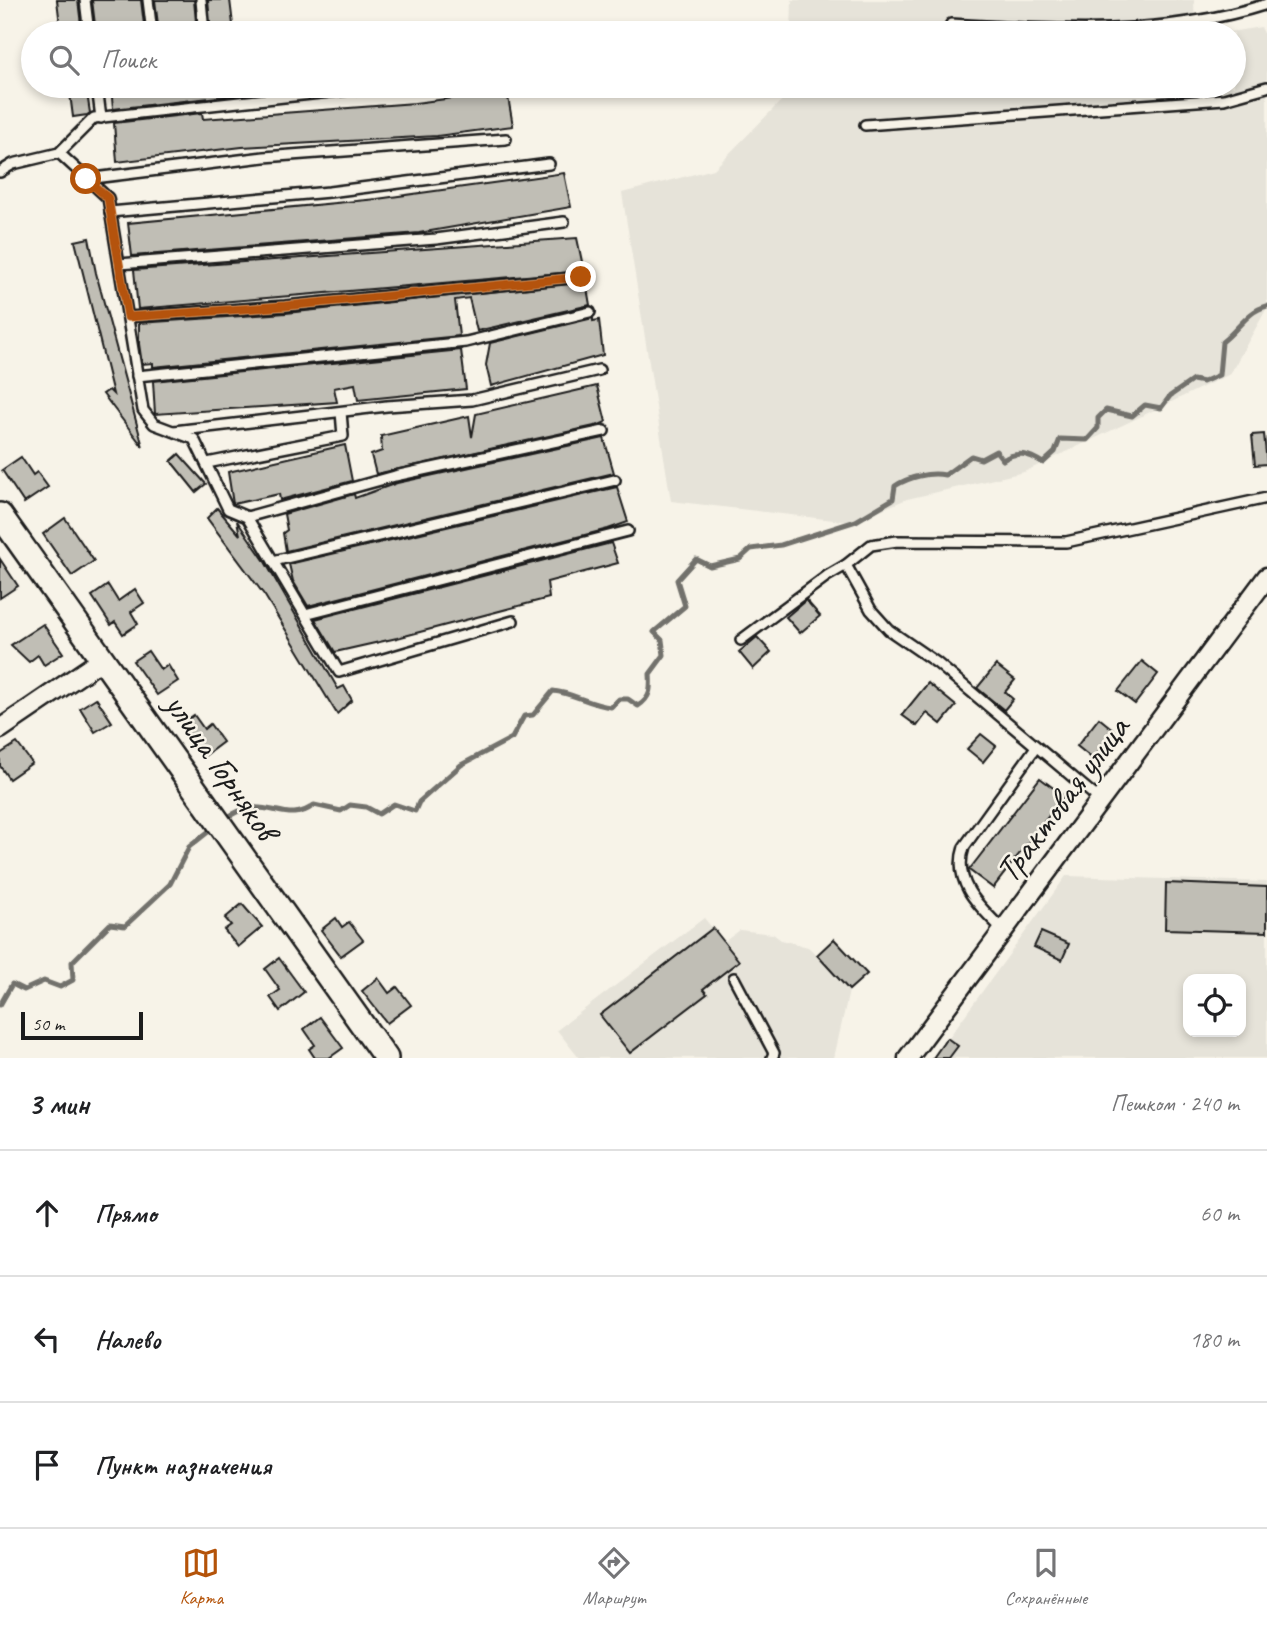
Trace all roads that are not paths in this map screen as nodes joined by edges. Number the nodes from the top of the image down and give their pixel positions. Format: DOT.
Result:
graph roads {
  1 [pos="85,0"];
  2 [pos="148,0"];
  3 [pos="201,0"];
  4 [pos="1267,5"];
  5 [pos="88,21"];
  6 [pos="151,21"];
  7 [pos="203,21"];
  8 [pos="1206,21"];
  9 [pos="1267,87"];
  10 [pos="1246,93"];
  11 [pos="98,98"];
  12 [pos="278,98"];
  13 [pos="1228,98"];
  14 [pos="101,118"];
  15 [pos="865,125"];
  16 [pos="506,139"];
  17 [pos="60,153"];
  18 [pos="549,164"];
  19 [pos="0,172"];
  20 [pos="86,179"];
  21 [pos="110,212"];
  22 [pos="564,222"];
  23 [pos="119,264"];
  24 [pos="581,277"];
  25 [pos="590,312"];
  26 [pos="128,317"];
  27 [pos="598,370"];
  28 [pos="137,376"];
  29 [pos="341,412"];
  30 [pos="172,431"];
  31 [pos="604,431"];
  32 [pos="207,463"];
  33 [pos="615,480"];
  34 [pos="1267,498"];
  35 [pos="0,514"];
  36 [pos="247,517"];
  37 [pos="628,531"];
  38 [pos="273,561"];
  39 [pos="846,565"];
  40 [pos="1267,577"];
  41 [pos="305,614"];
  42 [pos="513,621"];
  43 [pos="741,640"];
  44 [pos="103,659"];
  45 [pos="0,729"];
  46 [pos="1036,747"];
  47 [pos="1100,800"];
  48 [pos="1003,930"];
  49 [pos="734,978"];
  50 [pos="386,1058"];
  51 [pos="772,1058"];
  52 [pos="908,1058"];
  1 -- 5 [label="lane"];
  2 -- 6 [label="lane"];
  3 -- 7 [label="lane"];
  4 -- 8 [label="lane"];
  9 -- 10 [label="lane"];
  11 -- 14 [label="lane"];
  12 -- 14 [label="lane"];
  13 -- 15 [label="lane"];
  14 -- 17 [label="lane"];
  16 -- 20 [label="lane"];
  17 -- 19 [label="lane"];
  17 -- 20 [label="lane"];
  18 -- 21 [label="lane"];
  20 -- 21 [label="lane"];
  21 -- 23 [label="lane"];
  22 -- 23 [label="lane"];
  23 -- 26 [label="lane"];
  24 -- 26 [label="lane"];
  25 -- 28 [label="lane"];
  26 -- 28 [label="lane"];
  27 -- 29 [label="lane"];
  28 -- 30 [label="lane"];
  29 -- 30 [label="lane"];
  29 -- 32 [label="lane"];
  30 -- 32 [label="lane"];
  31 -- 36 [label="lane"];
  32 -- 36 [label="lane"];
  33 -- 38 [label="lane"];
  34 -- 39 [label="lane"];
  35 -- 44 [label="street, улица Горняков"];
  36 -- 38 [label="lane"];
  37 -- 41 [label="lane"];
  38 -- 41 [label="lane"];
  39 -- 43 [label="lane"];
  39 -- 46 [label="lane"];
  40 -- 47 [label="street, Трактовая улица"];
  41 -- 42 [label="lane"];
  44 -- 45 [label="street"];
  44 -- 50 [label="street, улица Горняков"];
  46 -- 47 [label="lane"];
  46 -- 48 [label="lane"];
  47 -- 48 [label="street, Трактовая улица"];
  48 -- 52 [label="street, Трактовая улица"];
  49 -- 51 [label="lane"];
}
